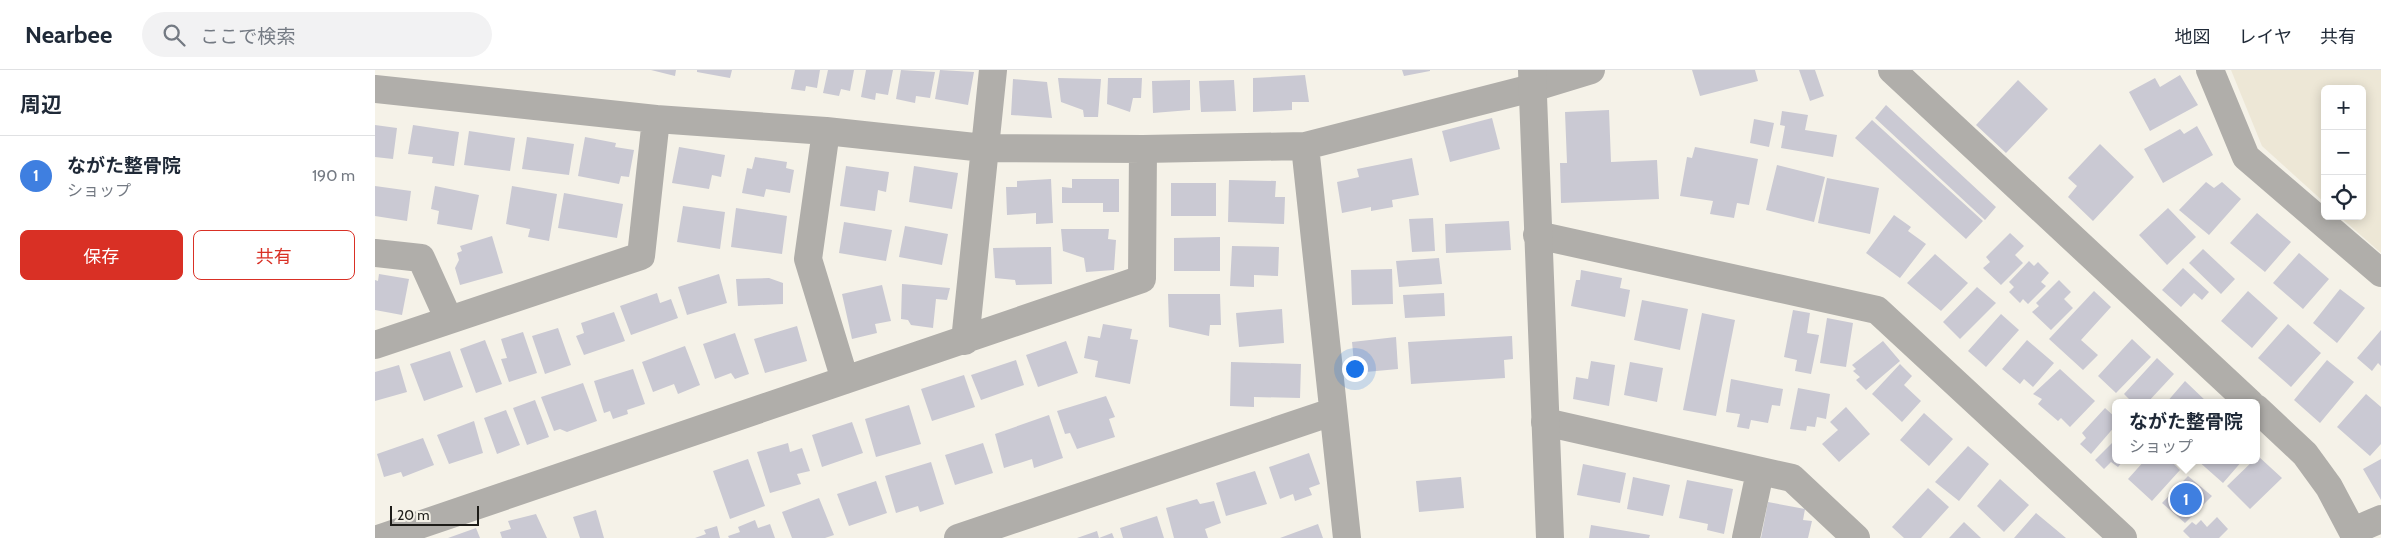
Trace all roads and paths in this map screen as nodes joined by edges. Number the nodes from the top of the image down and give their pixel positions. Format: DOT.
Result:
graph roads {
  1 [pos="993,70"];
  2 [pos="1591,70"];
  3 [pos="1892,70"];
  4 [pos="2210,70"];
  5 [pos="1532,79"];
  6 [pos="375,88"];
  7 [pos="656,119"];
  8 [pos="826,131"];
  9 [pos="1305,146"];
  10 [pos="984,148"];
  11 [pos="1143,149"];
  12 [pos="1537,235"];
  13 [pos="375,253"];
  14 [pos="2381,273"];
  15 [pos="449,320"];
  16 [pos="965,341"];
  17 [pos="375,345"];
  18 [pos="845,380"];
  19 [pos="2246,399"];
  20 [pos="1332,412"];
  21 [pos="2260,412"];
  22 [pos="1545,422"];
  23 [pos="1761,472"];
  24 [pos="2381,519"];
  25 [pos="2354,535"];
  26 [pos="381,538"];
  27 [pos="958,538"];
  28 [pos="1347,538"];
  29 [pos="1549,538"];
  30 [pos="1746,538"];
  31 [pos="1856,538"];
  32 [pos="2123,538"];
  1 -- 10 [label="street"];
  2 -- 5 [label="street"];
  3 -- 19 [label="street"];
  4 -- 14 [label="street"];
  5 -- 9 [label="street"];
  5 -- 12 [label="street"];
  6 -- 7 [label="street"];
  7 -- 8 [label="street"];
  7 -- 15 [label="street"];
  8 -- 10 [label="street"];
  8 -- 18 [label="street"];
  9 -- 11 [label="street"];
  9 -- 20 [label="street"];
  10 -- 11 [label="street"];
  10 -- 16 [label="street"];
  11 -- 16 [label="street"];
  12 -- 22 [label="street"];
  12 -- 32 [label="street"];
  13 -- 15 [label="street"];
  15 -- 17 [label="street"];
  16 -- 18 [label="street"];
  18 -- 26 [label="street"];
  20 -- 27 [label="street"];
  20 -- 28 [label="street"];
  21 -- 25 [label="street"];
  22 -- 23 [label="street"];
  22 -- 29 [label="street"];
  23 -- 30 [label="street"];
  23 -- 31 [label="street"];
  24 -- 25 [label="street"];
}
